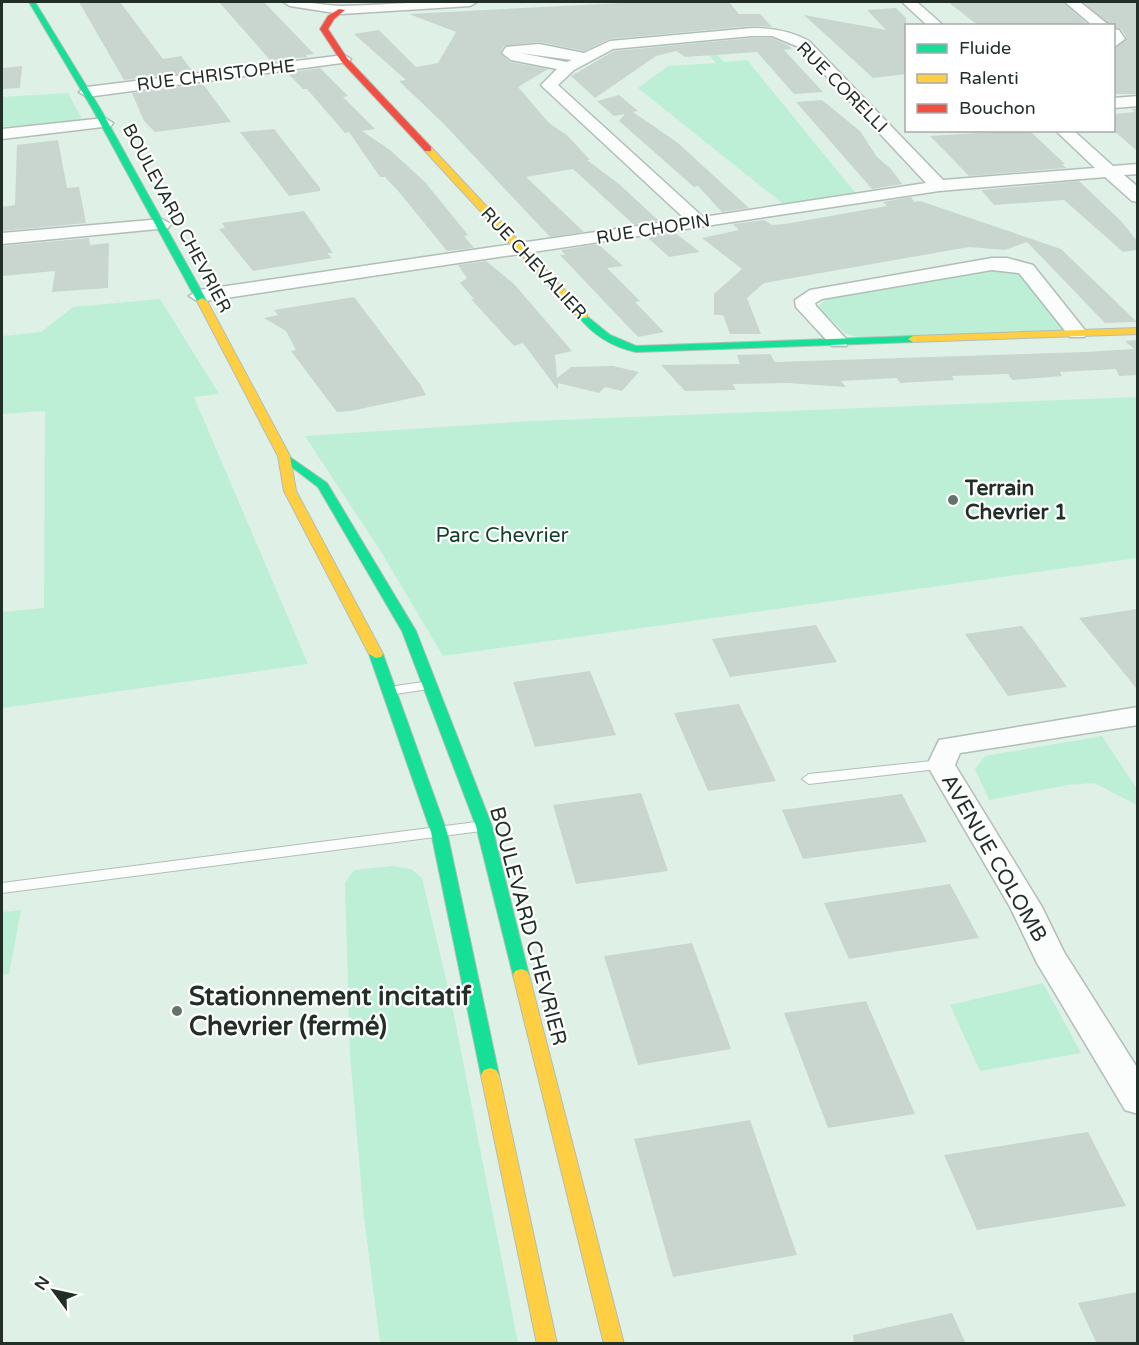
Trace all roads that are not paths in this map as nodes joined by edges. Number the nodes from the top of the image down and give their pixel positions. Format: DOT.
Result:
graph roads {
  1 [pos="32,2"];
  2 [pos="290,2"];
  3 [pos="443,2"];
  4 [pos="470,2"];
  5 [pos="909,2"];
  6 [pos="1072,2"];
  7 [pos="341,10"];
  8 [pos="935,24"];
  9 [pos="1100,24"];
  10 [pos="586,58"];
  11 [pos="344,59"];
  12 [pos="570,67"];
  13 [pos="87,92"];
  14 [pos="1137,101"];
  15 [pos="1115,103"];
  16 [pos="105,123"];
  17 [pos="1065,132"];
  18 [pos="2,134"];
  19 [pos="1137,170"];
  20 [pos="1109,172"];
  21 [pos="939,186"];
  22 [pos="1137,197"];
  23 [pos="698,222"];
  24 [pos="162,224"];
  25 [pos="2,239"];
  26 [pos="520,249"];
  27 [pos="199,296"];
  28 [pos="1137,331"];
  29 [pos="1077,333"];
  30 [pos="839,342"];
  31 [pos="284,456"];
  32 [pos="430,685"];
  33 [pos="389,691"];
  34 [pos="1137,716"];
  35 [pos="941,765"];
  36 [pos="809,779"];
  37 [pos="484,826"];
  38 [pos="439,832"];
  39 [pos="2,888"];
  40 [pos="1137,1100"];
  41 [pos="547,1344"];
  42 [pos="614,1344"];
  1 -- 13 [label="street, BOULEVARD CHEVRIER"];
  2 -- 7 [label="street"];
  3 -- 4 [label="street"];
  3 -- 7 [label="street"];
  5 -- 8 [label="street"];
  6 -- 9 [label="street"];
  7 -- 11 [label="street, RUE CHEVALIER"];
  10 -- 12 [label="street, RUE CORELLI"];
  10 -- 12 [label="street"];
  10 -- 21 [label="street, RUE CORELLI"];
  11 -- 13 [label="street, RUE CHRISTOPHE"];
  11 -- 26 [label="street, RUE CHEVALIER"];
  12 -- 23 [label="street, RUE CORELLI"];
  13 -- 16 [label="street, BOULEVARD CHEVRIER"];
  14 -- 15 [label="street"];
  16 -- 18 [label="street"];
  16 -- 24 [label="street, BOULEVARD CHEVRIER"];
  17 -- 20 [label="street"];
  19 -- 20 [label="street, RUE CHOPIN"];
  20 -- 21 [label="street, RUE CHOPIN"];
  20 -- 22 [label="street"];
  21 -- 23 [label="street, RUE CHOPIN"];
  23 -- 26 [label="street, RUE CHOPIN"];
  24 -- 25 [label="street"];
  24 -- 27 [label="street, BOULEVARD CHEVRIER"];
  26 -- 27 [label="street, RUE CHOPIN"];
  26 -- 30 [label="street, RUE CHEVALIER"];
  27 -- 31 [label="street, BOULEVARD CHEVRIER"];
  28 -- 29 [label="street, RUE CHEVALIER"];
  29 -- 30 [label="street, RUE CHEVALIER"];
  29 -- 30 [label="street"];
  31 -- 32 [label="street, BOULEVARD CHEVRIER"];
  31 -- 33 [label="street, BOULEVARD CHEVRIER"];
  32 -- 33 [label="lane"];
  32 -- 37 [label="street, BOULEVARD CHEVRIER"];
  33 -- 38 [label="street, BOULEVARD CHEVRIER"];
  34 -- 35 [label="street, AVENUE COLOMB"];
  35 -- 36 [label="lane"];
  35 -- 40 [label="street, AVENUE COLOMB"];
  37 -- 38 [label="lane"];
  37 -- 42 [label="street, BOULEVARD CHEVRIER"];
  38 -- 39 [label="lane"];
  38 -- 41 [label="street, BOULEVARD CHEVRIER"];
}
